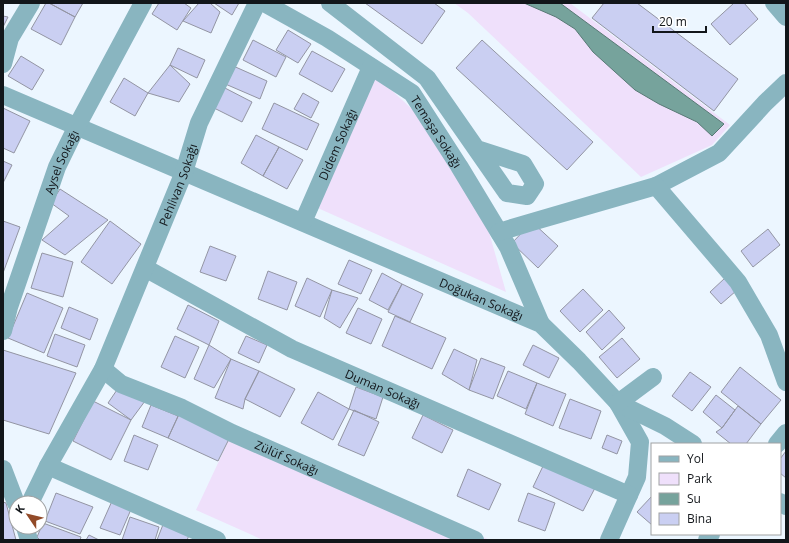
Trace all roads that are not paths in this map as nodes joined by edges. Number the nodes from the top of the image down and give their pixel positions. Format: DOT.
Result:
graph roads {
  1 [pos="31,3"];
  2 [pos="143,3"];
  3 [pos="257,3"];
  4 [pos="264,3"];
  5 [pos="330,3"];
  6 [pos="774,3"];
  7 [pos="786,17"];
  8 [pos="3,64"];
  9 [pos="371,67"];
  10 [pos="786,83"];
  11 [pos="3,94"];
  12 [pos="77,126"];
  13 [pos="477,149"];
  14 [pos="184,172"];
  15 [pos="656,186"];
  16 [pos="303,222"];
  17 [pos="499,232"];
  18 [pos="145,268"];
  19 [pos="541,324"];
  20 [pos="3,331"];
  21 [pos="103,369"];
  22 [pos="652,377"];
  23 [pos="786,382"];
  24 [pos="618,403"];
  25 [pos="786,433"];
  26 [pos="692,443"];
  27 [pos="778,443"];
  28 [pos="48,466"];
  29 [pos="3,469"];
  30 [pos="629,494"];
  31 [pos="13,495"];
  32 [pos="34,495"];
  33 [pos="217,540"];
  34 [pos="475,540"];
  35 [pos="609,540"];
  1 -- 8 [label="street"];
  2 -- 12 [label="street, Aysel Sokağı"];
  3 -- 14 [label="street, Pehlivan Sokağı"];
  4 -- 9 [label="street, Temaşa Sokağı"];
  5 -- 13 [label="street"];
  6 -- 7 [label="street"];
  9 -- 16 [label="street, Didem Sokağı"];
  9 -- 17 [label="street, Temaşa Sokağı"];
  10 -- 15 [label="street"];
  11 -- 12 [label="street, Doğukan Sokağı"];
  12 -- 14 [label="street, Doğukan Sokağı"];
  12 -- 20 [label="street, Aysel Sokağı"];
  14 -- 16 [label="street, Doğukan Sokağı"];
  14 -- 18 [label="street, Pehlivan Sokağı"];
  15 -- 17 [label="street"];
  15 -- 23 [label="street"];
  16 -- 19 [label="street, Doğukan Sokağı"];
  17 -- 19 [label="street, Temaşa Sokağı"];
  18 -- 21 [label="street, Pehlivan Sokağı"];
  18 -- 30 [label="street, Duman Sokağı"];
  19 -- 24 [label="street, Doğukan Sokağı"];
  21 -- 28 [label="street, Pehlivan Sokağı"];
  21 -- 34 [label="street, Zülüf Sokağı"];
  22 -- 24 [label="street"];
  24 -- 26 [label="street"];
  24 -- 30 [label="street, Doğukan Sokağı"];
  25 -- 27 [label="street"];
  28 -- 32 [label="street"];
  28 -- 33 [label="street"];
  29 -- 31 [label="street"];
  30 -- 35 [label="street, Doğukan Sokağı"];
}
